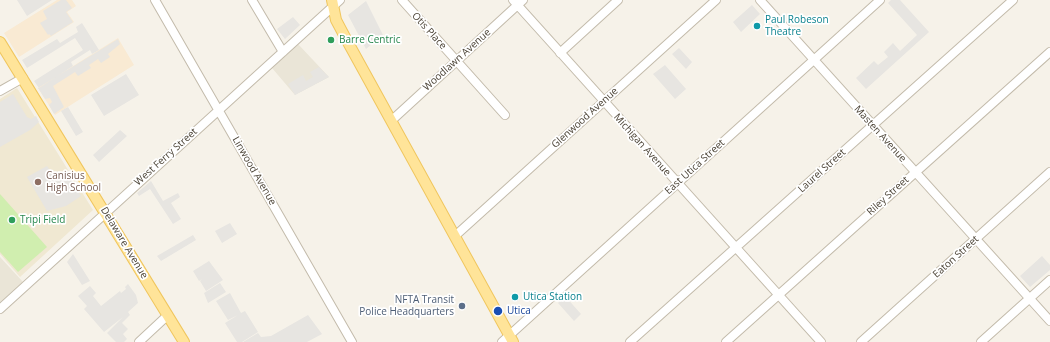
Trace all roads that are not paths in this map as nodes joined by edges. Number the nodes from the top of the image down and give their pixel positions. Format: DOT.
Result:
graph roads {
  1 [pos="155,0"];
  2 [pos="252,0"];
  3 [pos="402,0"];
  4 [pos="618,0"];
  5 [pos="716,0"];
  6 [pos="760,0"];
  7 [pos="880,0"];
  8 [pos="335,2"];
  9 [pos="518,2"];
  10 [pos="1007,2"];
  11 [pos="0,42"];
  12 [pos="283,52"];
  13 [pos="1050,52"];
  14 [pos="560,53"];
  15 [pos="814,60"];
  16 [pos="456,61"];
  17 [pos="22,78"];
  18 [pos="0,91"];
  19 [pos="603,101"];
  20 [pos="219,110"];
  21 [pos="505,115"];
  22 [pos="391,121"];
  23 [pos="873,126"];
  24 [pos="914,172"];
  25 [pos="1050,172"];
  26 [pos="677,183"];
  27 [pos="106,213"];
  28 [pos="455,236"];
  29 [pos="975,239"];
  30 [pos="736,248"];
  31 [pos="1050,280"];
  32 [pos="778,295"];
  33 [pos="1029,298"];
  34 [pos="0,309"];
  35 [pos="168,315"];
  36 [pos="1050,321"];
  37 [pos="508,340"];
  38 [pos="139,342"];
  39 [pos="184,342"];
  40 [pos="352,342"];
  41 [pos="630,342"];
  42 [pos="726,342"];
  43 [pos="821,342"];
  44 [pos="861,342"];
  45 [pos="981,342"];
  1 -- 20 [label="street, Linwood Avenue"];
  2 -- 12 [label="street"];
  3 -- 16 [label="street, Otis Place"];
  4 -- 14 [label="street"];
  5 -- 19 [label="street, Glenwood Avenue"];
  6 -- 15 [label="street, Masten Avenue"];
  7 -- 15 [label="street, East Utica Street"];
  8 -- 12 [label="street, West Ferry Street"];
  8 -- 22 [label="main road"];
  9 -- 14 [label="street, Michigan Avenue"];
  9 -- 16 [label="street, Woodlawn Avenue"];
  10 -- 23 [label="street, Laurel Street"];
  11 -- 17 [label="main road, Delaware Avenue"];
  12 -- 20 [label="street, West Ferry Street"];
  13 -- 24 [label="street, Riley Street"];
  14 -- 19 [label="street, Michigan Avenue"];
  15 -- 23 [label="street, Masten Avenue"];
  15 -- 26 [label="street, East Utica Street"];
  16 -- 21 [label="street, Otis Place"];
  16 -- 22 [label="street, Woodlawn Avenue"];
  17 -- 18 [label="street"];
  17 -- 27 [label="main road, Delaware Avenue"];
  19 -- 26 [label="street, Michigan Avenue"];
  19 -- 28 [label="street, Glenwood Avenue"];
  20 -- 27 [label="street, West Ferry Street"];
  20 -- 40 [label="street, Linwood Avenue"];
  22 -- 28 [label="main road"];
  23 -- 24 [label="street, Masten Avenue"];
  23 -- 30 [label="street, Laurel Street"];
  24 -- 29 [label="street, Masten Avenue"];
  24 -- 32 [label="street, Riley Street"];
  25 -- 29 [label="street, Eaton Street"];
  26 -- 30 [label="street, Michigan Avenue"];
  26 -- 37 [label="street, East Utica Street"];
  27 -- 34 [label="street, West Ferry Street"];
  27 -- 35 [label="main road, Delaware Avenue"];
  28 -- 37 [label="main road"];
  29 -- 33 [label="street, Masten Avenue"];
  29 -- 44 [label="street, Eaton Street"];
  30 -- 32 [label="street, Michigan Avenue"];
  30 -- 41 [label="street, Laurel Street"];
  31 -- 33 [label="street"];
  32 -- 42 [label="street, Riley Street"];
  32 -- 43 [label="street, Michigan Avenue"];
  33 -- 36 [label="street, Masten Avenue"];
  33 -- 45 [label="street"];
  35 -- 38 [label="street"];
  35 -- 39 [label="main road, Delaware Avenue"];
}
